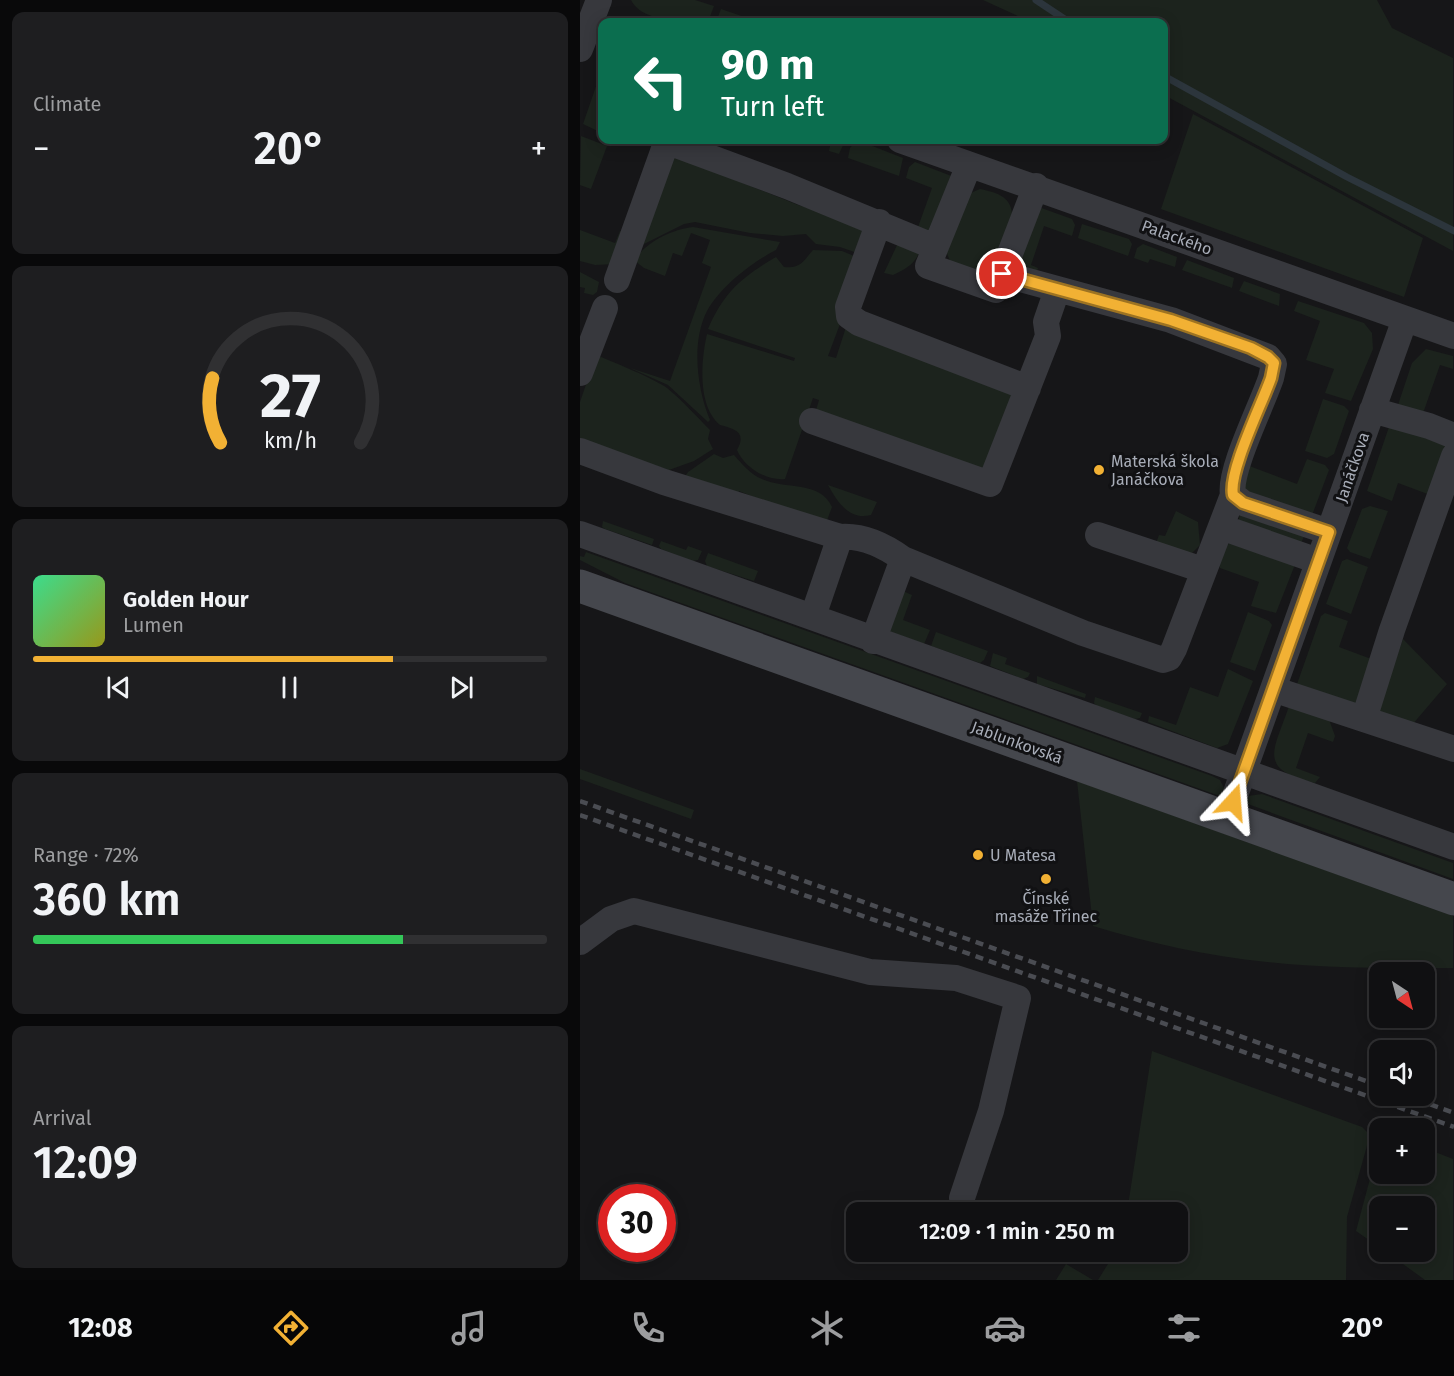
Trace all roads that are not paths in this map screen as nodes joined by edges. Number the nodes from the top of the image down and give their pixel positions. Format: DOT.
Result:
graph roads {
  1 [pos="593,16"];
  2 [pos="580,49"];
  3 [pos="670,144"];
  4 [pos="674,144"];
  5 [pos="911,144"];
  6 [pos="969,165"];
  7 [pos="1036,186"];
  8 [pos="879,222"];
  9 [pos="935,247"];
  10 [pos="1002,274"];
  11 [pos="617,280"];
  12 [pos="1057,290"];
  13 [pos="605,308"];
  14 [pos="1405,319"];
  15 [pos="1453,336"];
  16 [pos="580,373"];
  17 [pos="1028,388"];
  18 [pos="1372,410"];
  19 [pos="812,421"];
  20 [pos="1453,436"];
  21 [pos="580,451"];
  22 [pos="1453,456"];
  23 [pos="1233,495"];
  24 [pos="1221,527"];
  25 [pos="1329,532"];
  26 [pos="580,534"];
  27 [pos="1098,535"];
  28 [pos="840,537"];
  29 [pos="903,559"];
  30 [pos="1318,561"];
  31 [pos="1203,570"];
  32 [pos="580,586"];
  33 [pos="812,616"];
  34 [pos="873,640"];
  35 [pos="1273,689"];
  36 [pos="1364,720"];
  37 [pos="1453,749"];
  38 [pos="1243,772"];
  39 [pos="1227,818"];
  40 [pos="1453,847"];
  41 [pos="1453,899"];
  42 [pos="580,942"];
  43 [pos="962,1198"];
  1 -- 2 [label="street"];
  3 -- 11 [label="street"];
  4 -- 8 [label="street"];
  5 -- 6 [label="street, Palackého"];
  6 -- 7 [label="street, Palackého"];
  6 -- 9 [label="street"];
  7 -- 10 [label="street"];
  7 -- 14 [label="street, Palackého"];
  8 -- 9 [label="street"];
  8 -- 17 [label="street"];
  9 -- 10 [label="street"];
  10 -- 12 [label="street"];
  12 -- 17 [label="street"];
  12 -- 23 [label="street"];
  13 -- 16 [label="street"];
  14 -- 15 [label="street, Palackého"];
  14 -- 18 [label="street, Janáčkova"];
  17 -- 19 [label="street"];
  18 -- 20 [label="street"];
  18 -- 25 [label="street, Janáčkova"];
  21 -- 28 [label="street"];
  22 -- 36 [label="street"];
  23 -- 24 [label="street"];
  23 -- 25 [label="street"];
  24 -- 30 [label="street"];
  24 -- 31 [label="street"];
  25 -- 30 [label="street, Janáčkova"];
  26 -- 33 [label="street"];
  27 -- 31 [label="street"];
  28 -- 29 [label="street"];
  28 -- 33 [label="street"];
  29 -- 31 [label="street"];
  29 -- 34 [label="street"];
  30 -- 35 [label="street, Janáčkova"];
  32 -- 39 [label="main road, Jablunkovská"];
  33 -- 34 [label="street"];
  34 -- 38 [label="street"];
  35 -- 36 [label="street"];
  35 -- 38 [label="street, Janáčkova"];
  36 -- 37 [label="street"];
  38 -- 39 [label="street, Janáčkova"];
  38 -- 40 [label="street"];
  39 -- 41 [label="main road, Jablunkovská"];
  42 -- 43 [label="street"];
}
